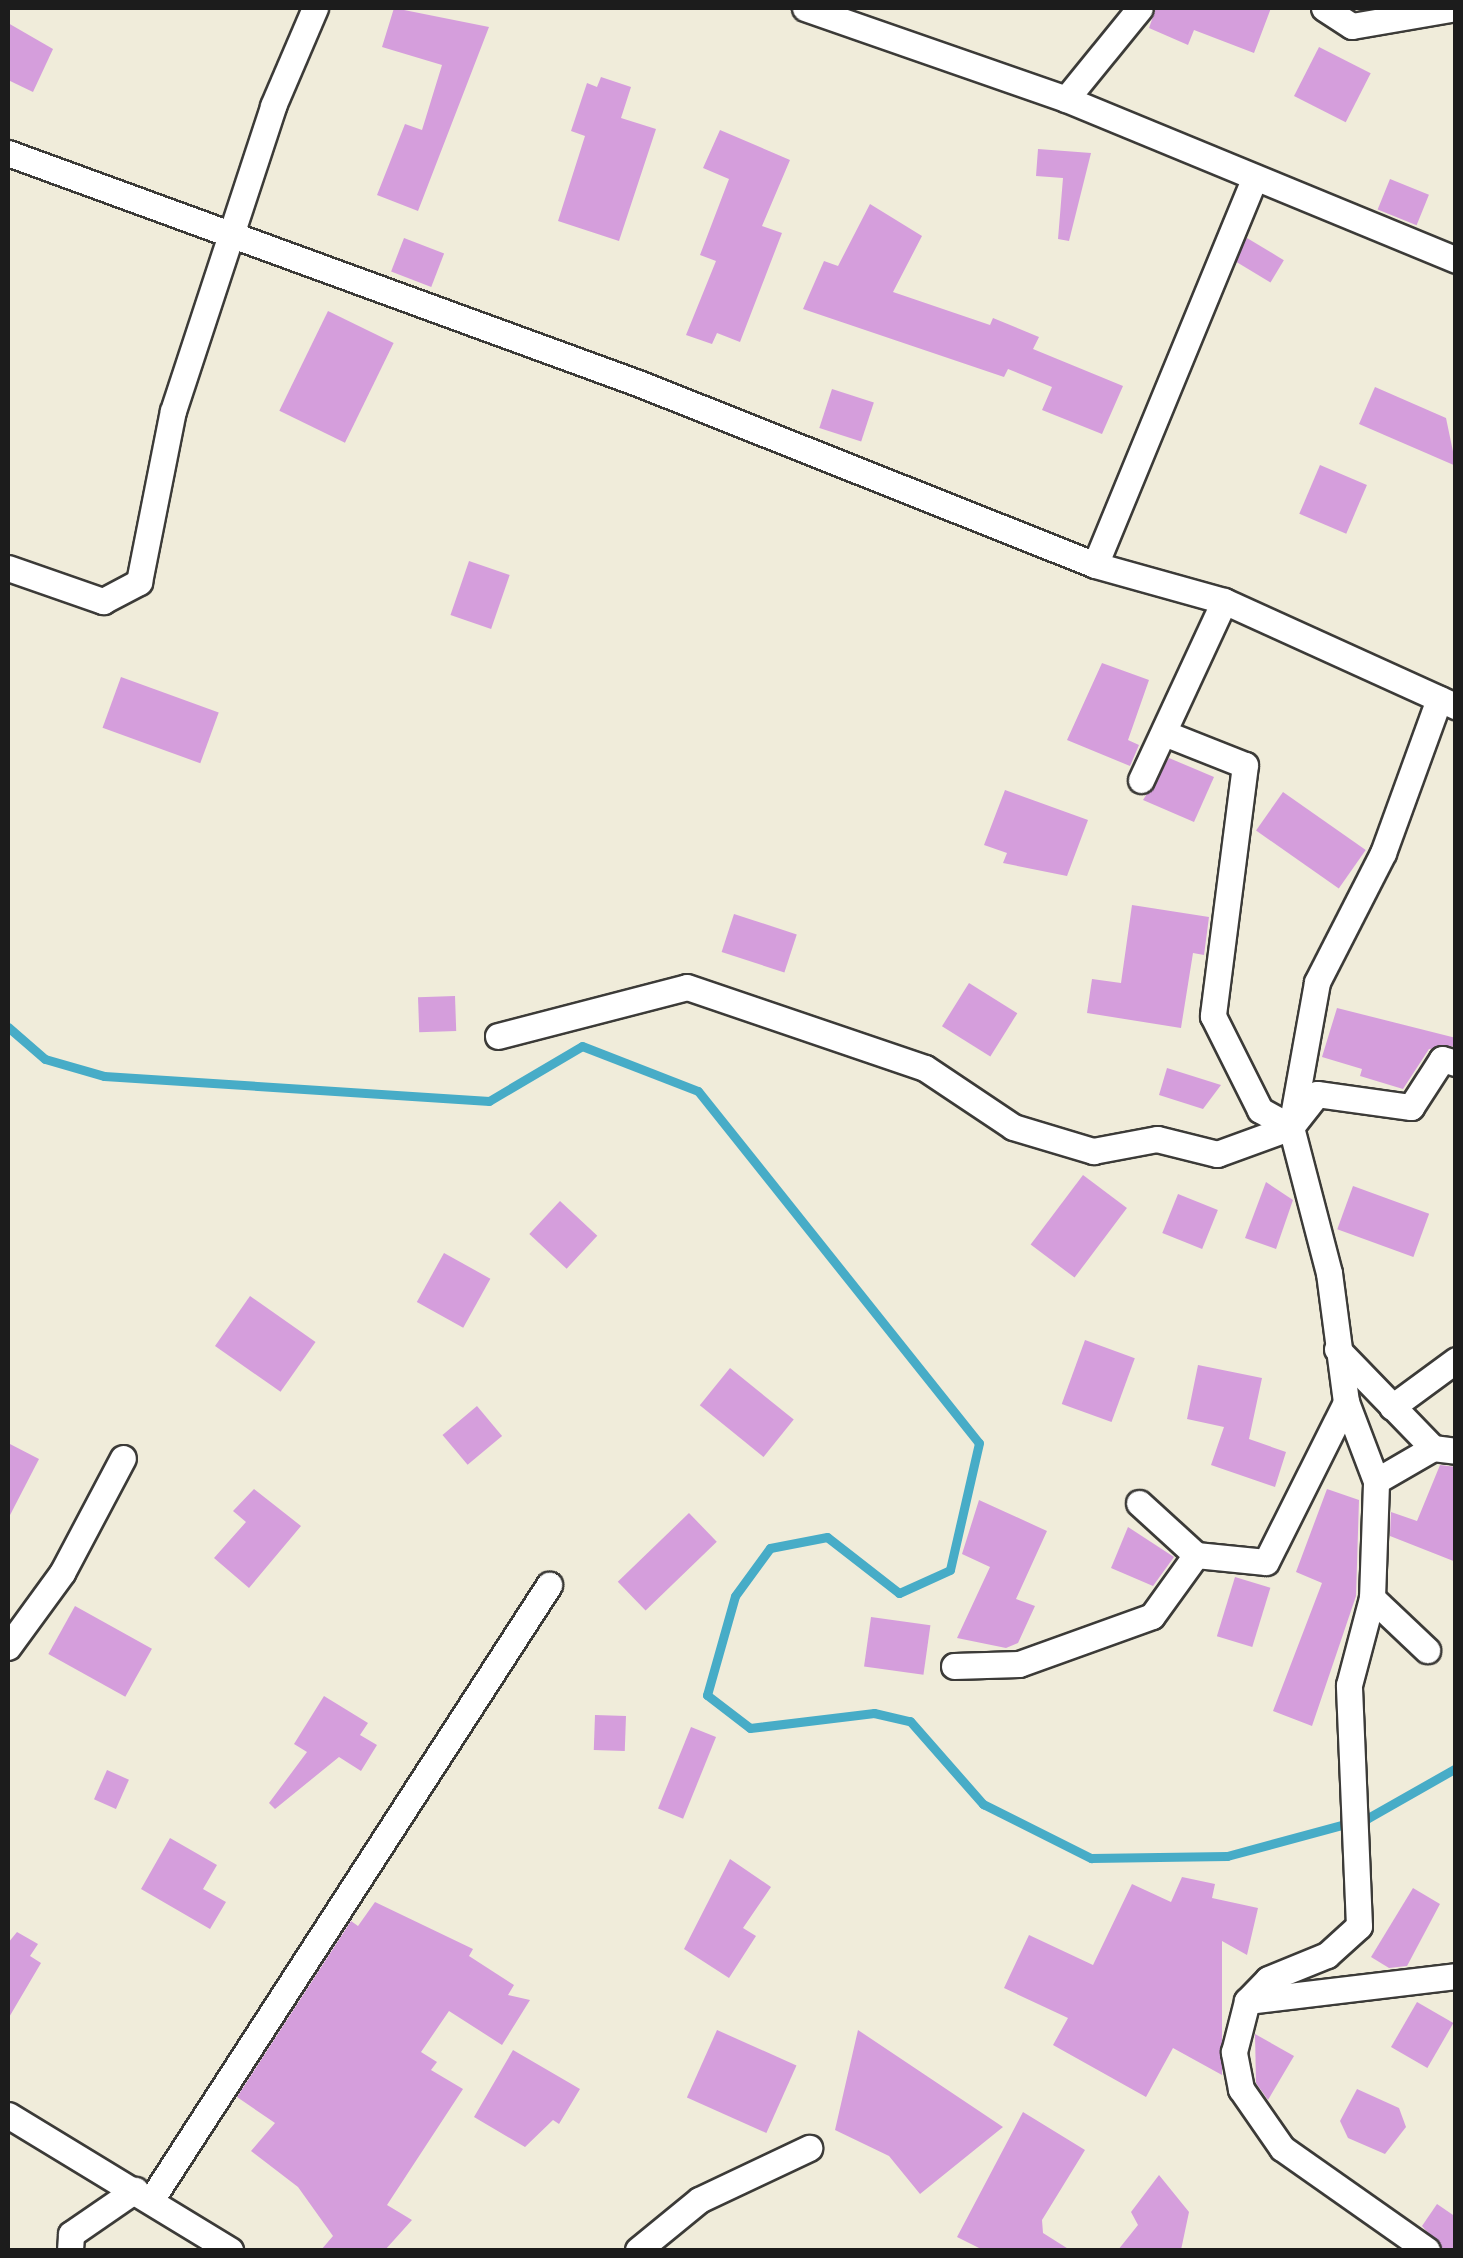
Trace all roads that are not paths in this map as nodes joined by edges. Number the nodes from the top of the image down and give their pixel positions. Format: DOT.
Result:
graph roads {
  1 [pos="315,8"];
  2 [pos="805,8"];
  3 [pos="1140,8"];
  4 [pos="1324,8"];
  5 [pos="1456,8"];
  6 [pos="1066,99"];
  7 [pos="8,152"];
  8 [pos="1254,179"];
  9 [pos="230,234"];
  10 [pos="1456,260"];
  11 [pos="1096,565"];
  12 [pos="8,568"];
  13 [pos="1224,601"];
  14 [pos="1451,703"];
  15 [pos="1164,733"];
  16 [pos="1141,780"];
  17 [pos="498,1036"];
  18 [pos="1456,1063"];
  19 [pos="1290,1127"];
  20 [pos="1337,1349"];
  21 [pos="1456,1360"];
  22 [pos="1346,1402"];
  23 [pos="1392,1407"];
  24 [pos="1444,1450"];
  25 [pos="123,1458"];
  26 [pos="1376,1482"];
  27 [pos="1139,1503"];
  28 [pos="1196,1555"];
  29 [pos="550,1586"];
  30 [pos="1372,1598"];
  31 [pos="8,1647"];
  32 [pos="1426,1650"];
  33 [pos="954,1666"];
  34 [pos="1456,1976"];
  35 [pos="1247,2001"];
  36 [pos="8,2115"];
  37 [pos="809,2148"];
  38 [pos="143,2195"];
  39 [pos="70,2250"];
  40 [pos="230,2250"];
  41 [pos="638,2250"];
  42 [pos="1428,2250"];
  1 -- 9 [label="street"];
  2 -- 6 [label="street"];
  3 -- 6 [label="street"];
  4 -- 5 [label="street"];
  6 -- 8 [label="street"];
  7 -- 9 [label="street"];
  8 -- 10 [label="street"];
  8 -- 11 [label="street"];
  9 -- 11 [label="street"];
  9 -- 12 [label="street"];
  11 -- 13 [label="street"];
  13 -- 14 [label="street"];
  13 -- 15 [label="street"];
  14 -- 19 [label="street"];
  15 -- 16 [label="street"];
  15 -- 19 [label="street"];
  17 -- 19 [label="street"];
  18 -- 19 [label="street"];
  19 -- 20 [label="street"];
  20 -- 22 [label="street"];
  20 -- 23 [label="street"];
  21 -- 23 [label="street"];
  22 -- 26 [label="street"];
  22 -- 28 [label="street"];
  23 -- 24 [label="street"];
  24 -- 26 [label="street"];
  25 -- 31 [label="street"];
  26 -- 30 [label="street"];
  27 -- 28 [label="street"];
  28 -- 33 [label="street"];
  29 -- 38 [label="street"];
  30 -- 32 [label="street"];
  30 -- 35 [label="street"];
  34 -- 35 [label="street"];
  35 -- 42 [label="street"];
  36 -- 38 [label="street"];
  37 -- 41 [label="street"];
  38 -- 39 [label="street"];
  38 -- 40 [label="street"];
}
